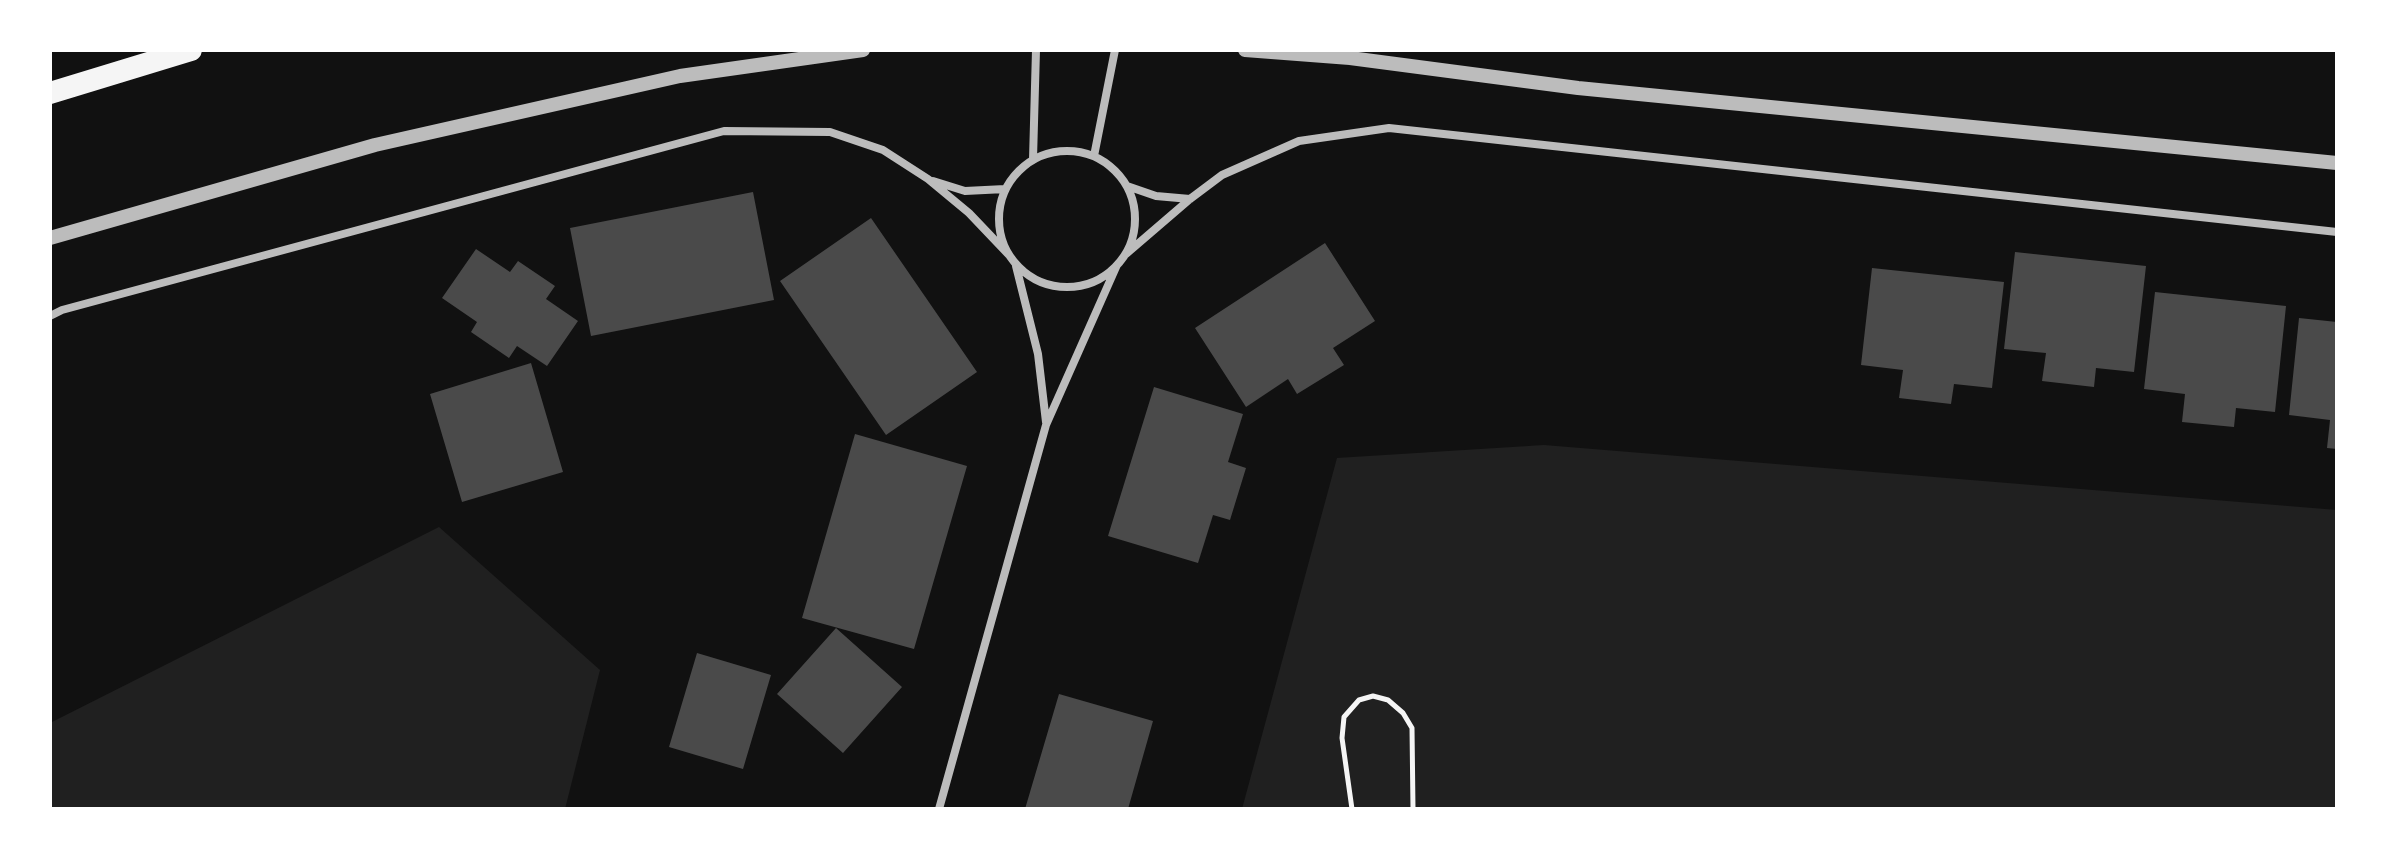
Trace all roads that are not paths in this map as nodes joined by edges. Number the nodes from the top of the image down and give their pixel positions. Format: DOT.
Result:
graph roads {
  1 [pos="191,50"];
  2 [pos="863,50"];
  3 [pos="1036,50"];
  4 [pos="1115,50"];
  5 [pos="1245,50"];
  6 [pos="50,93"];
  7 [pos="1094,156"];
  8 [pos="1033,159"];
  9 [pos="2337,163"];
  10 [pos="928,179"];
  11 [pos="1127,186"];
  12 [pos="1005,189"];
  13 [pos="1190,199"];
  14 [pos="2337,232"];
  15 [pos="50,238"];
  16 [pos="1126,254"];
  17 [pos="1009,255"];
  18 [pos="1117,265"];
  19 [pos="1016,266"];
  20 [pos="50,316"];
  21 [pos="1046,425"];
  22 [pos="939,809"];
  1 -- 6 [label="highway"];
  2 -- 15 [label="street"];
  3 -- 8 [label="street"];
  4 -- 7 [label="street"];
  5 -- 9 [label="street"];
  7 -- 8 [label="street"];
  7 -- 11 [label="street"];
  8 -- 12 [label="street"];
  10 -- 12 [label="street"];
  10 -- 17 [label="street"];
  10 -- 20 [label="street"];
  11 -- 13 [label="street"];
  11 -- 16 [label="street"];
  12 -- 17 [label="street"];
  13 -- 14 [label="street"];
  13 -- 16 [label="street"];
  16 -- 18 [label="street"];
  17 -- 19 [label="street"];
  18 -- 19 [label="street"];
  18 -- 21 [label="street"];
  19 -- 21 [label="street"];
  21 -- 22 [label="street"];
}
